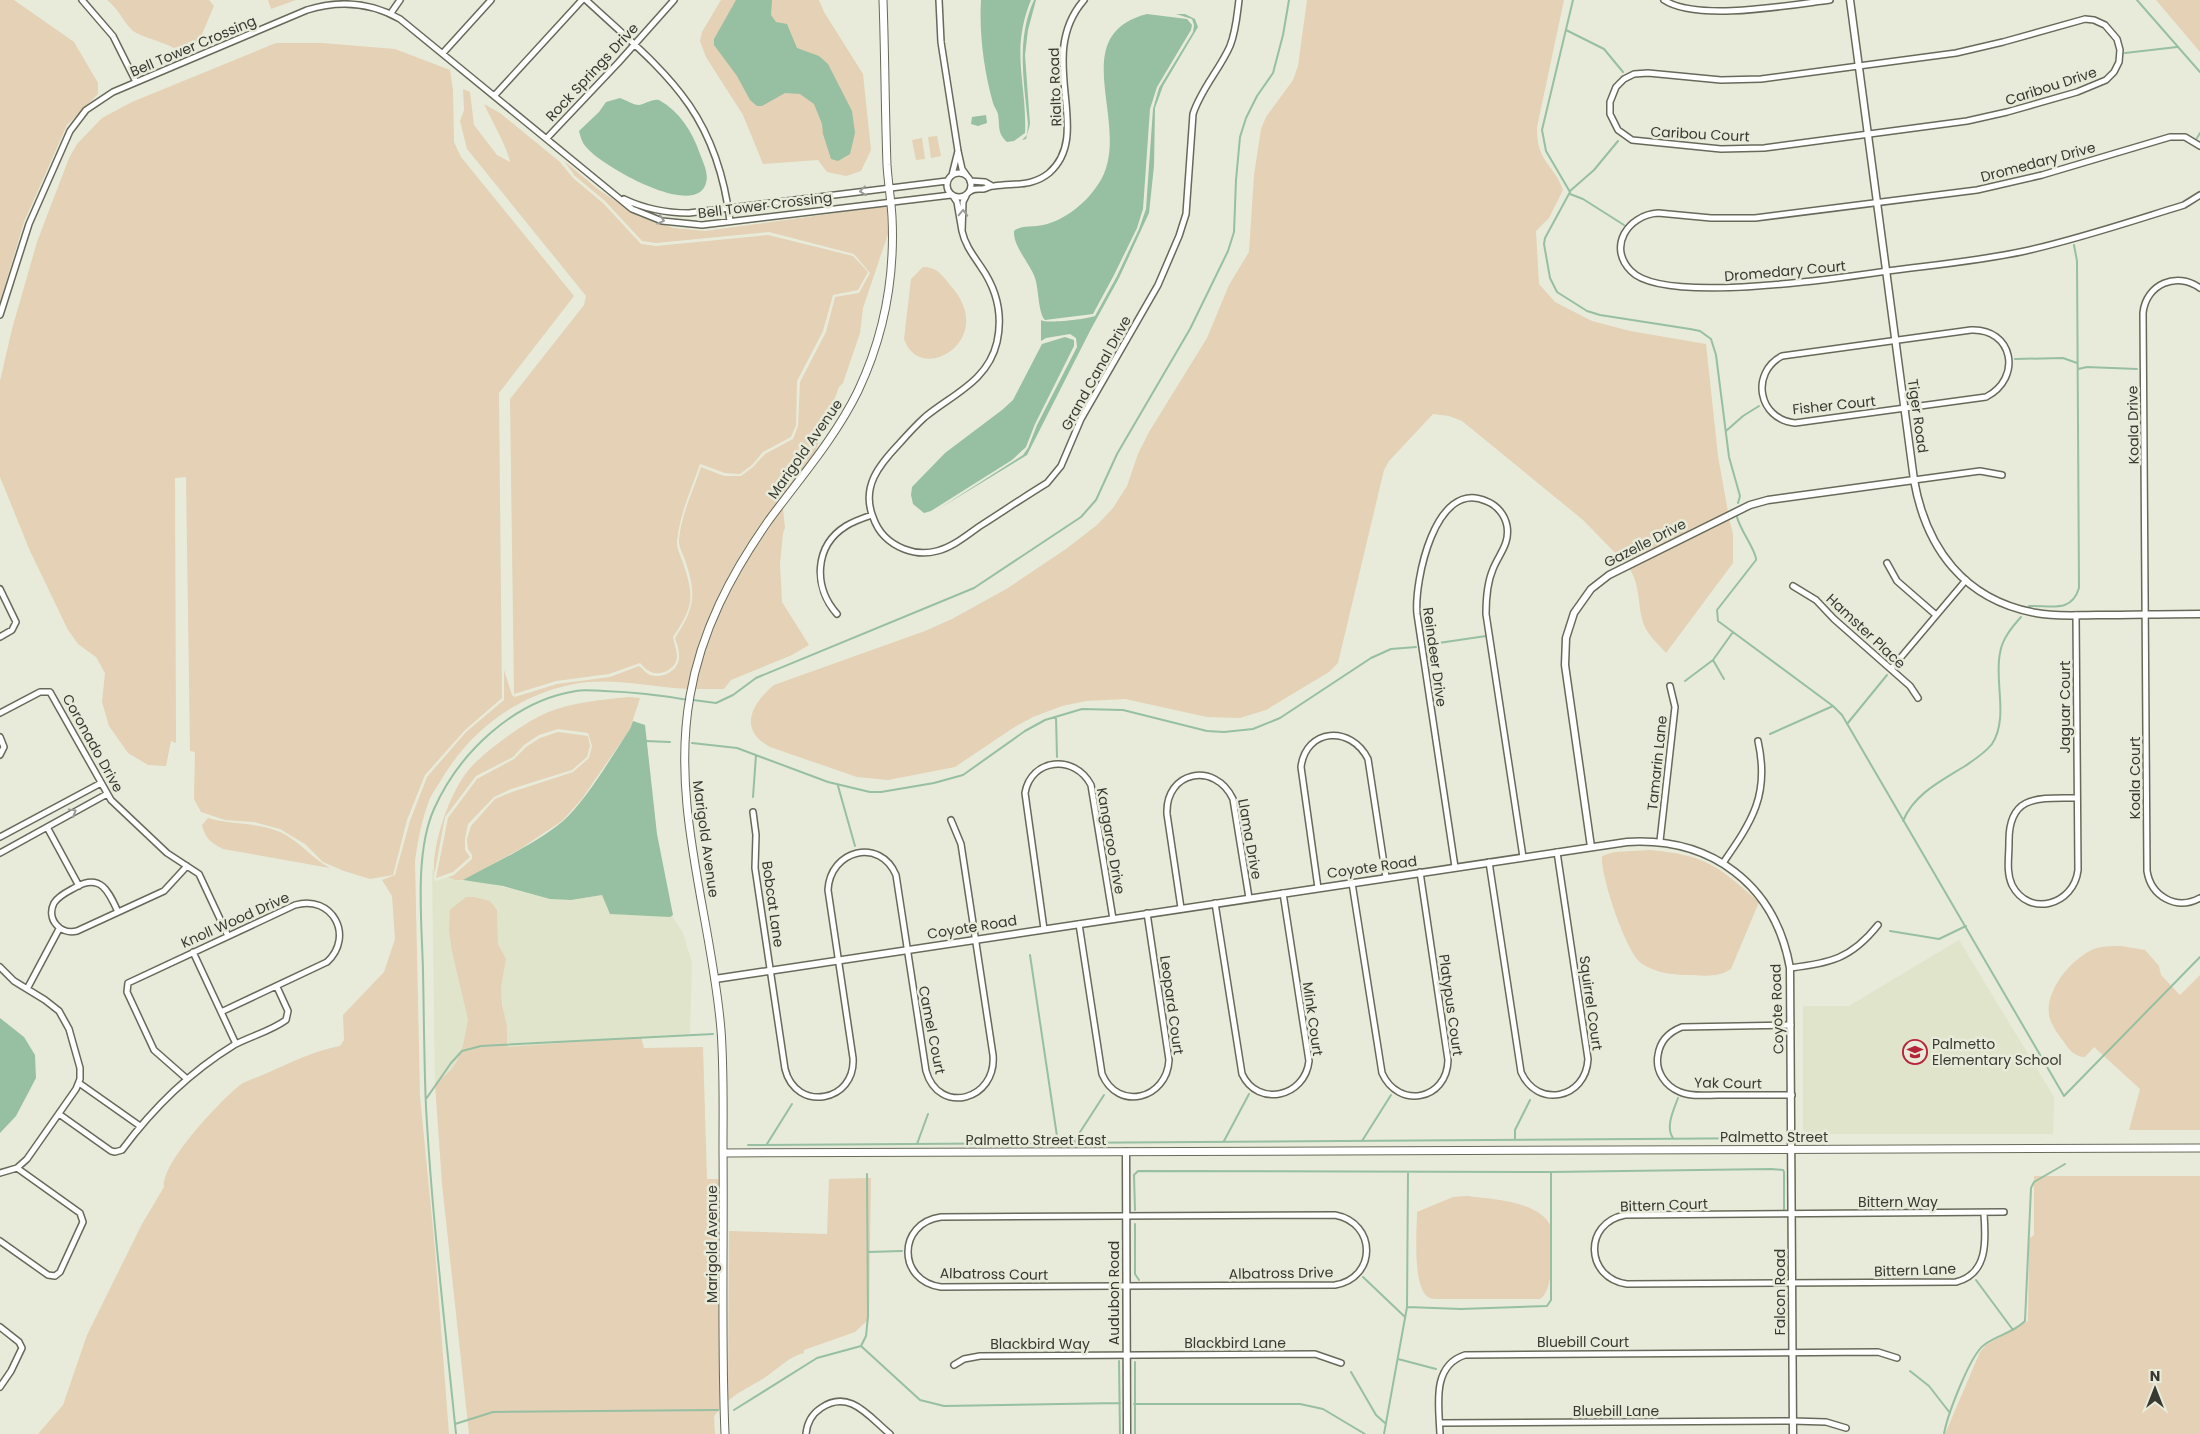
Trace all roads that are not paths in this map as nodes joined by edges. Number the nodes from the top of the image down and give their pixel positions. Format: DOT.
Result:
graph roads {
  1 [pos="82,0"];
  2 [pos="400,0"];
  3 [pos="491,0"];
  4 [pos="582,0"];
  5 [pos="586,0"];
  6 [pos="674,0"];
  7 [pos="884,0"];
  8 [pos="939,0"];
  9 [pos="1084,0"];
  10 [pos="1239,0"];
  11 [pos="1664,0"];
  12 [pos="1830,0"];
  13 [pos="1850,0"];
  14 [pos="391,14"];
  15 [pos="634,44"];
  16 [pos="443,53"];
  17 [pos="1859,66"];
  18 [pos="136,82"];
  19 [pos="495,95"];
  20 [pos="1868,134"];
  21 [pos="547,138"];
  22 [pos="2200,146"];
  23 [pos="958,152"];
  24 [pos="951,175"];
  25 [pos="969,179"];
  26 [pos="947,180"];
  27 [pos="992,186"];
  28 [pos="889,188"];
  29 [pos="968,193"];
  30 [pos="836,195"];
  31 [pos="951,195"];
  32 [pos="2200,195"];
  33 [pos="619,196"];
  34 [pos="891,200"];
  35 [pos="1877,203"];
  36 [pos="838,207"];
  37 [pos="728,208"];
  38 [pos="730,221"];
  39 [pos="962,231"];
  40 [pos="1886,272"];
  41 [pos="2200,288"];
  42 [pos="0,315"];
  43 [pos="1895,341"];
  44 [pos="1905,408"];
  45 [pos="2002,475"];
  46 [pos="1914,480"];
  47 [pos="872,515"];
  48 [pos="1887,563"];
  49 [pos="1966,580"];
  50 [pos="1793,586"];
  51 [pos="0,589"];
  52 [pos="837,614"];
  53 [pos="2145,614"];
  54 [pos="2200,614"];
  55 [pos="1936,615"];
  56 [pos="2076,615"];
  57 [pos="0,637"];
  58 [pos="1891,669"];
  59 [pos="1670,686"];
  60 [pos="1918,698"];
  61 [pos="0,713"];
  62 [pos="0,737"];
  63 [pos="1758,741"];
  64 [pos="0,755"];
  65 [pos="101,783"];
  66 [pos="107,794"];
  67 [pos="2077,798"];
  68 [pos="753,812"];
  69 [pos="951,820"];
  70 [pos="48,827"];
  71 [pos="0,837"];
  72 [pos="1660,841"];
  73 [pos="1591,847"];
  74 [pos="1558,852"];
  75 [pos="0,853"];
  76 [pos="1523,857"];
  77 [pos="1490,862"];
  78 [pos="1723,864"];
  79 [pos="187,866"];
  80 [pos="1454,867"];
  81 [pos="1420,872"];
  82 [pos="1386,877"];
  83 [pos="1352,882"];
  84 [pos="79,886"];
  85 [pos="1318,888"];
  86 [pos="1283,893"];
  87 [pos="1249,898"];
  88 [pos="2200,898"];
  89 [pos="1215,903"];
  90 [pos="1181,908"];
  91 [pos="118,912"];
  92 [pos="1147,913"];
  93 [pos="1113,918"];
  94 [pos="1078,924"];
  95 [pos="1878,925"];
  96 [pos="59,929"];
  97 [pos="1044,929"];
  98 [pos="228,936"];
  99 [pos="976,939"];
  100 [pos="907,949"];
  101 [pos="193,952"];
  102 [pos="838,960"];
  103 [pos="0,967"];
  104 [pos="1790,968"];
  105 [pos="770,970"];
  106 [pos="716,979"];
  107 [pos="277,987"];
  108 [pos="27,989"];
  109 [pos="221,1012"];
  110 [pos="1791,1026"];
  111 [pos="236,1044"];
  112 [pos="187,1079"];
  113 [pos="79,1083"];
  114 [pos="1792,1095"];
  115 [pos="59,1114"];
  116 [pos="140,1126"];
  117 [pos="2200,1148"];
  118 [pos="1349,1150"];
  119 [pos="1792,1150"];
  120 [pos="1126,1152"];
  121 [pos="723,1153"];
  122 [pos="17,1168"];
  123 [pos="0,1173"];
  124 [pos="2004,1212"];
  125 [pos="1792,1213"];
  126 [pos="1984,1214"];
  127 [pos="1127,1216"];
  128 [pos="0,1241"];
  129 [pos="1792,1283"];
  130 [pos="1127,1286"];
  131 [pos="0,1327"];
  132 [pos="1792,1352"];
  133 [pos="1127,1355"];
  134 [pos="1897,1358"];
  135 [pos="1341,1363"];
  136 [pos="954,1364"];
  137 [pos="0,1387"];
  138 [pos="1792,1421"];
  139 [pos="1440,1423"];
  140 [pos="1846,1428"];
  141 [pos="725,1434"];
  142 [pos="806,1434"];
  143 [pos="890,1434"];
  144 [pos="1128,1434"];
  145 [pos="1440,1434"];
  146 [pos="1792,1434"];
  1 -- 18 [label="street"];
  2 -- 14 [label="street"];
  3 -- 16 [label="street"];
  4 -- 19 [label="street"];
  5 -- 15 [label="street"];
  6 -- 15 [label="street, Rock Springs Drive"];
  7 -- 28 [label="main road, Marigold Avenue"];
  8 -- 23 [label="street"];
  9 -- 27 [label="street, Rialto Road"];
  10 -- 47 [label="street, Grand Canal Drive"];
  11 -- 12 [label="street"];
  13 -- 17 [label="street, Tiger Road"];
  14 -- 16 [label="street, Bell Tower Crossing"];
  14 -- 18 [label="street, Bell Tower Crossing"];
  15 -- 21 [label="street, Rock Springs Drive"];
  15 -- 37 [label="street"];
  16 -- 19 [label="street, Bell Tower Crossing"];
  17 -- 20 [label="street, Tiger Road"];
  17 -- 20 [label="street, Caribou Court"];
  17 -- 20 [label="street, Caribou Drive"];
  18 -- 42 [label="street, Bell Tower Crossing"];
  19 -- 21 [label="street, Bell Tower Crossing"];
  20 -- 35 [label="street, Tiger Road"];
  21 -- 33 [label="street, Bell Tower Crossing"];
  22 -- 35 [label="street, Dromedary Drive"];
  23 -- 24 [label="street"];
  23 -- 25 [label="street"];
  24 -- 25 [label="street"];
  24 -- 26 [label="street"];
  25 -- 27 [label="street, Rialto Road"];
  25 -- 29 [label="street"];
  26 -- 28 [label="street, Bell Tower Crossing"];
  26 -- 31 [label="street"];
  27 -- 29 [label="street, Rialto Road"];
  28 -- 30 [label="street, Bell Tower Crossing, one-way"];
  28 -- 34 [label="main road, Marigold Avenue"];
  29 -- 31 [label="street"];
  39 -- 29 [label="street, Grand Canal Drive, one-way"];
  30 -- 36 [label="street"];
  30 -- 37 [label="street, Bell Tower Crossing"];
  31 -- 34 [label="street, Bell Tower Crossing"];
  31 -- 39 [label="street, Grand Canal Drive"];
  32 -- 40 [label="street"];
  33 -- 37 [label="street, Bell Tower Crossing"];
  33 -- 38 [label="street, Bell Tower Crossing, one-way"];
  34 -- 36 [label="street, Bell Tower Crossing"];
  34 -- 106 [label="main road, Marigold Avenue"];
  35 -- 40 [label="street, Tiger Road"];
  35 -- 40 [label="street, Dromedary Court"];
  36 -- 38 [label="street, Bell Tower Crossing"];
  37 -- 38 [label="street"];
  39 -- 47 [label="street, Grand Canal Drive"];
  40 -- 43 [label="street, Tiger Road"];
  41 -- 53 [label="street, Koala Drive"];
  43 -- 44 [label="street, Tiger Road"];
  43 -- 44 [label="street, Fisher Court"];
  43 -- 44 [label="street, Fisher Court"];
  44 -- 46 [label="street, Tiger Road"];
  45 -- 46 [label="street"];
  46 -- 49 [label="street, Tiger Road"];
  46 -- 73 [label="street, Gazelle Drive"];
  47 -- 52 [label="street"];
  48 -- 55 [label="street"];
  49 -- 55 [label="street"];
  49 -- 56 [label="street, Tiger Road"];
  50 -- 58 [label="street, Hamster Place"];
  51 -- 57 [label="street"];
  53 -- 54 [label="street, Tiger Road"];
  53 -- 56 [label="street, Tiger Road"];
  53 -- 88 [label="street, Koala Court"];
  55 -- 58 [label="street"];
  56 -- 67 [label="street, Jaguar Court"];
  58 -- 60 [label="street, Hamster Place"];
  59 -- 72 [label="street, Tamarin Lane"];
  61 -- 65 [label="street, Coronado Drive"];
  62 -- 64 [label="street"];
  63 -- 78 [label="street"];
  65 -- 66 [label="street, Coronado Drive"];
  65 -- 71 [label="street"];
  70 -- 66 [label="street, one-way"];
  66 -- 79 [label="street, Coronado Drive"];
  67 -- 67 [label="street, Jaguar Court"];
  68 -- 105 [label="street, Bobcat Lane"];
  69 -- 99 [label="street, Camel Court"];
  70 -- 75 [label="street"];
  70 -- 84 [label="street"];
  72 -- 73 [label="street, Coyote Road"];
  72 -- 78 [label="street, Coyote Road"];
  73 -- 74 [label="street, Coyote Road"];
  74 -- 76 [label="street, Coyote Road"];
  74 -- 77 [label="street, Squirrel Court"];
  76 -- 77 [label="street, Coyote Road"];
  76 -- 80 [label="street, Reindeer Drive"];
  77 -- 80 [label="street, Coyote Road"];
  78 -- 104 [label="street, Coyote Road"];
  79 -- 91 [label="street"];
  79 -- 98 [label="street, Coronado Drive"];
  80 -- 81 [label="street, Coyote Road"];
  81 -- 82 [label="street, Coyote Road"];
  81 -- 83 [label="street, Platypus Court"];
  82 -- 83 [label="street, Coyote Road"];
  82 -- 85 [label="street"];
  83 -- 85 [label="street, Coyote Road"];
  84 -- 91 [label="street"];
  84 -- 96 [label="street"];
  85 -- 86 [label="street, Coyote Road"];
  86 -- 87 [label="street, Coyote Road"];
  86 -- 89 [label="street, Mink Court"];
  87 -- 89 [label="street, Coyote Road"];
  87 -- 90 [label="street, Llama Drive"];
  89 -- 90 [label="street, Coyote Road"];
  90 -- 92 [label="street, Coyote Road"];
  91 -- 96 [label="street"];
  92 -- 93 [label="street, Coyote Road"];
  92 -- 94 [label="street, Leopard Court"];
  93 -- 94 [label="street, Coyote Road"];
  93 -- 97 [label="street, Kangaroo Drive"];
  94 -- 97 [label="street, Coyote Road"];
  95 -- 104 [label="street"];
  96 -- 108 [label="street"];
  97 -- 99 [label="street, Coyote Road"];
  98 -- 101 [label="street, Knoll Wood Drive"];
  98 -- 107 [label="street, Knoll Wood Drive"];
  99 -- 100 [label="street, Coyote Road"];
  99 -- 100 [label="street, Camel Court"];
  100 -- 102 [label="street, Coyote Road"];
  100 -- 102 [label="street, Camel Court"];
  101 -- 109 [label="street"];
  101 -- 112 [label="street, Knoll Wood Drive"];
  102 -- 105 [label="street, Coyote Road"];
  102 -- 105 [label="street, Bobcat Lane"];
  103 -- 108 [label="street"];
  104 -- 110 [label="street, Coyote Road"];
  105 -- 106 [label="street, Coyote Road"];
  106 -- 121 [label="main road, Marigold Avenue"];
  107 -- 109 [label="street, Knoll Wood Drive"];
  107 -- 111 [label="street"];
  108 -- 113 [label="street"];
  109 -- 111 [label="street"];
  110 -- 114 [label="street, Coyote Road"];
  110 -- 114 [label="street, Yak Court"];
  111 -- 112 [label="street"];
  112 -- 116 [label="street"];
  113 -- 115 [label="street"];
  113 -- 116 [label="street"];
  114 -- 119 [label="street, Coyote Road"];
  115 -- 116 [label="street"];
  115 -- 122 [label="street"];
  117 -- 119 [label="main road, Palmetto Street"];
  118 -- 119 [label="main road, Palmetto Street"];
  118 -- 120 [label="main road, Palmetto Street East"];
  119 -- 125 [label="street, Falcon Road"];
  120 -- 121 [label="main road, Palmetto Street East"];
  120 -- 127 [label="street, Audubon Road"];
  121 -- 141 [label="main road, Marigold Avenue"];
  122 -- 123 [label="street"];
  122 -- 128 [label="street"];
  124 -- 126 [label="street, Bittern Way"];
  125 -- 126 [label="street, Bittern Way"];
  125 -- 129 [label="street, Falcon Road"];
  125 -- 129 [label="street, Bittern Court"];
  126 -- 129 [label="street, Bittern Lane"];
  127 -- 130 [label="street, Audubon Road"];
  127 -- 130 [label="street, Albatross Court"];
  127 -- 130 [label="street, Albatross Drive"];
  129 -- 132 [label="street, Falcon Road"];
  130 -- 133 [label="street, Audubon Road"];
  131 -- 137 [label="street"];
  132 -- 134 [label="street, Bluebill Court"];
  132 -- 138 [label="street, Falcon Road"];
  132 -- 139 [label="street, Bluebill Court"];
  133 -- 135 [label="street, Blackbird Lane"];
  133 -- 136 [label="street, Blackbird Way"];
  133 -- 144 [label="street, Audubon Road"];
  138 -- 139 [label="street, Bluebill Lane"];
  138 -- 140 [label="street, Bluebill Lane"];
  138 -- 146 [label="street, Falcon Road"];
  139 -- 145 [label="street, Bluebill Court"];
  142 -- 143 [label="street"];
}
